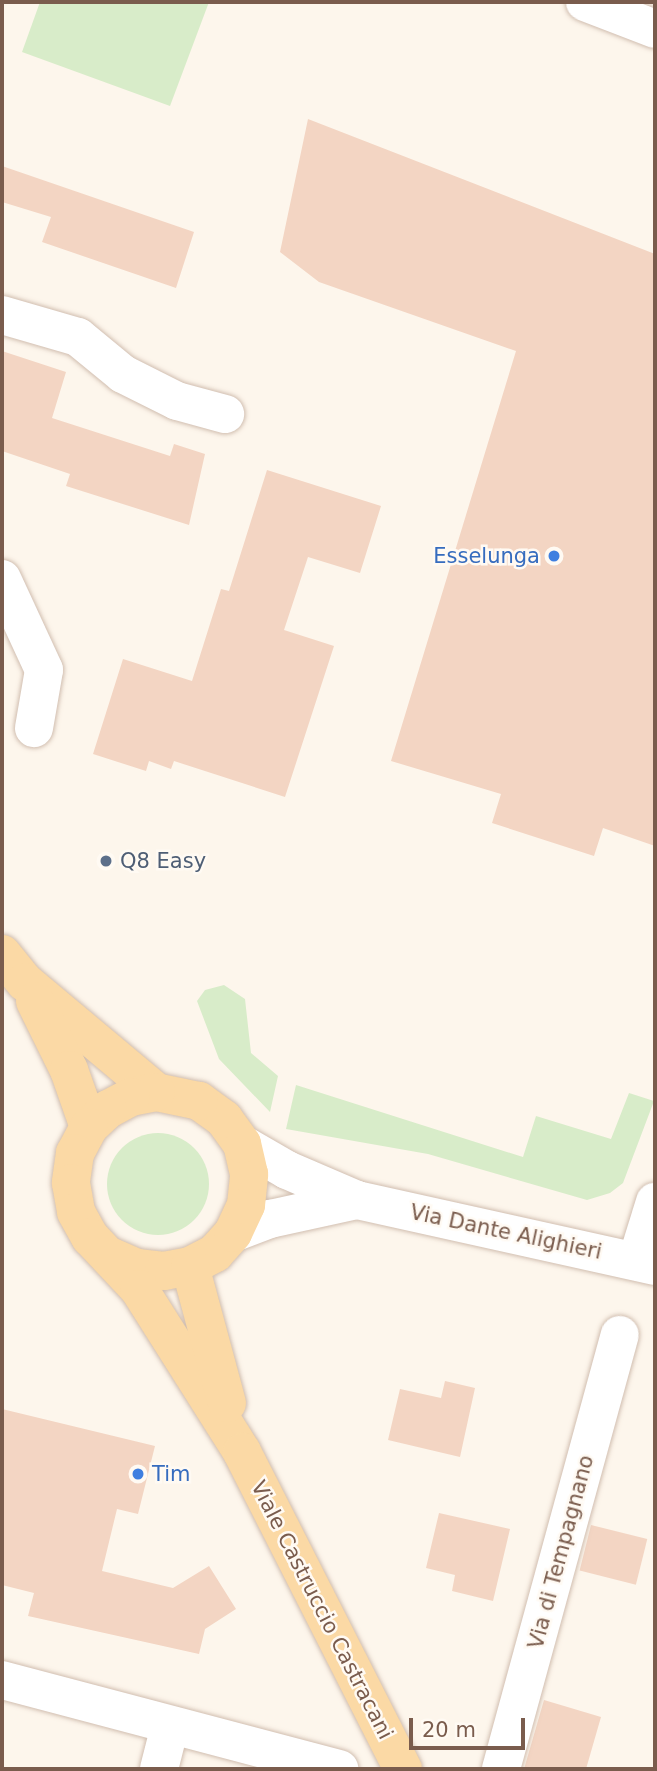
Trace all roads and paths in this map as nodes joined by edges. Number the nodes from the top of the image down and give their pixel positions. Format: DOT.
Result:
graph roads {
  1 [pos="585,2"];
  2 [pos="655,29"];
  3 [pos="2,315"];
  4 [pos="225,414"];
  5 [pos="2,579"];
  6 [pos="34,728"];
  7 [pos="14,968"];
  8 [pos="156,1092"];
  9 [pos="89,1127"];
  10 [pos="242,1144"];
  11 [pos="356,1200"];
  12 [pos="655,1202"];
  13 [pos="233,1233"];
  14 [pos="112,1257"];
  15 [pos="646,1263"];
  16 [pos="190,1266"];
  17 [pos="620,1335"];
  18 [pos="242,1452"];
  19 [pos="2,1680"];
  20 [pos="170,1726"];
  21 [pos="159,1769"];
  22 [pos="339,1769"];
  23 [pos="402,1769"];
  24 [pos="501,1769"];
  1 -- 2 [label="street"];
  3 -- 4 [label="street"];
  5 -- 6 [label="street"];
  7 -- 8 [label="main road, Viale Castruccio Castracani"];
  7 -- 9 [label="main road, Viale Castruccio Castracani"];
  8 -- 9 [label="main road, Viale Castruccio Castracani"];
  8 -- 10 [label="main road, Viale Castruccio Castracani"];
  9 -- 14 [label="main road, Viale Castruccio Castracani"];
  10 -- 11 [label="street, Via Dante Alighieri"];
  10 -- 13 [label="main road, Viale Castruccio Castracani"];
  11 -- 13 [label="street, Via Dante Alighieri"];
  11 -- 15 [label="street, Via Dante Alighieri"];
  12 -- 15 [label="street"];
  13 -- 16 [label="main road, Viale Castruccio Castracani"];
  14 -- 16 [label="main road, Viale Castruccio Castracani"];
  14 -- 18 [label="main road, Viale Castruccio Castracani"];
  16 -- 18 [label="main road, Viale Castruccio Castracani"];
  17 -- 24 [label="street, Via di Tempagnano"];
  18 -- 23 [label="main road, Viale Castruccio Castracani"];
  19 -- 20 [label="street"];
  20 -- 21 [label="street"];
  20 -- 22 [label="street"];
}
